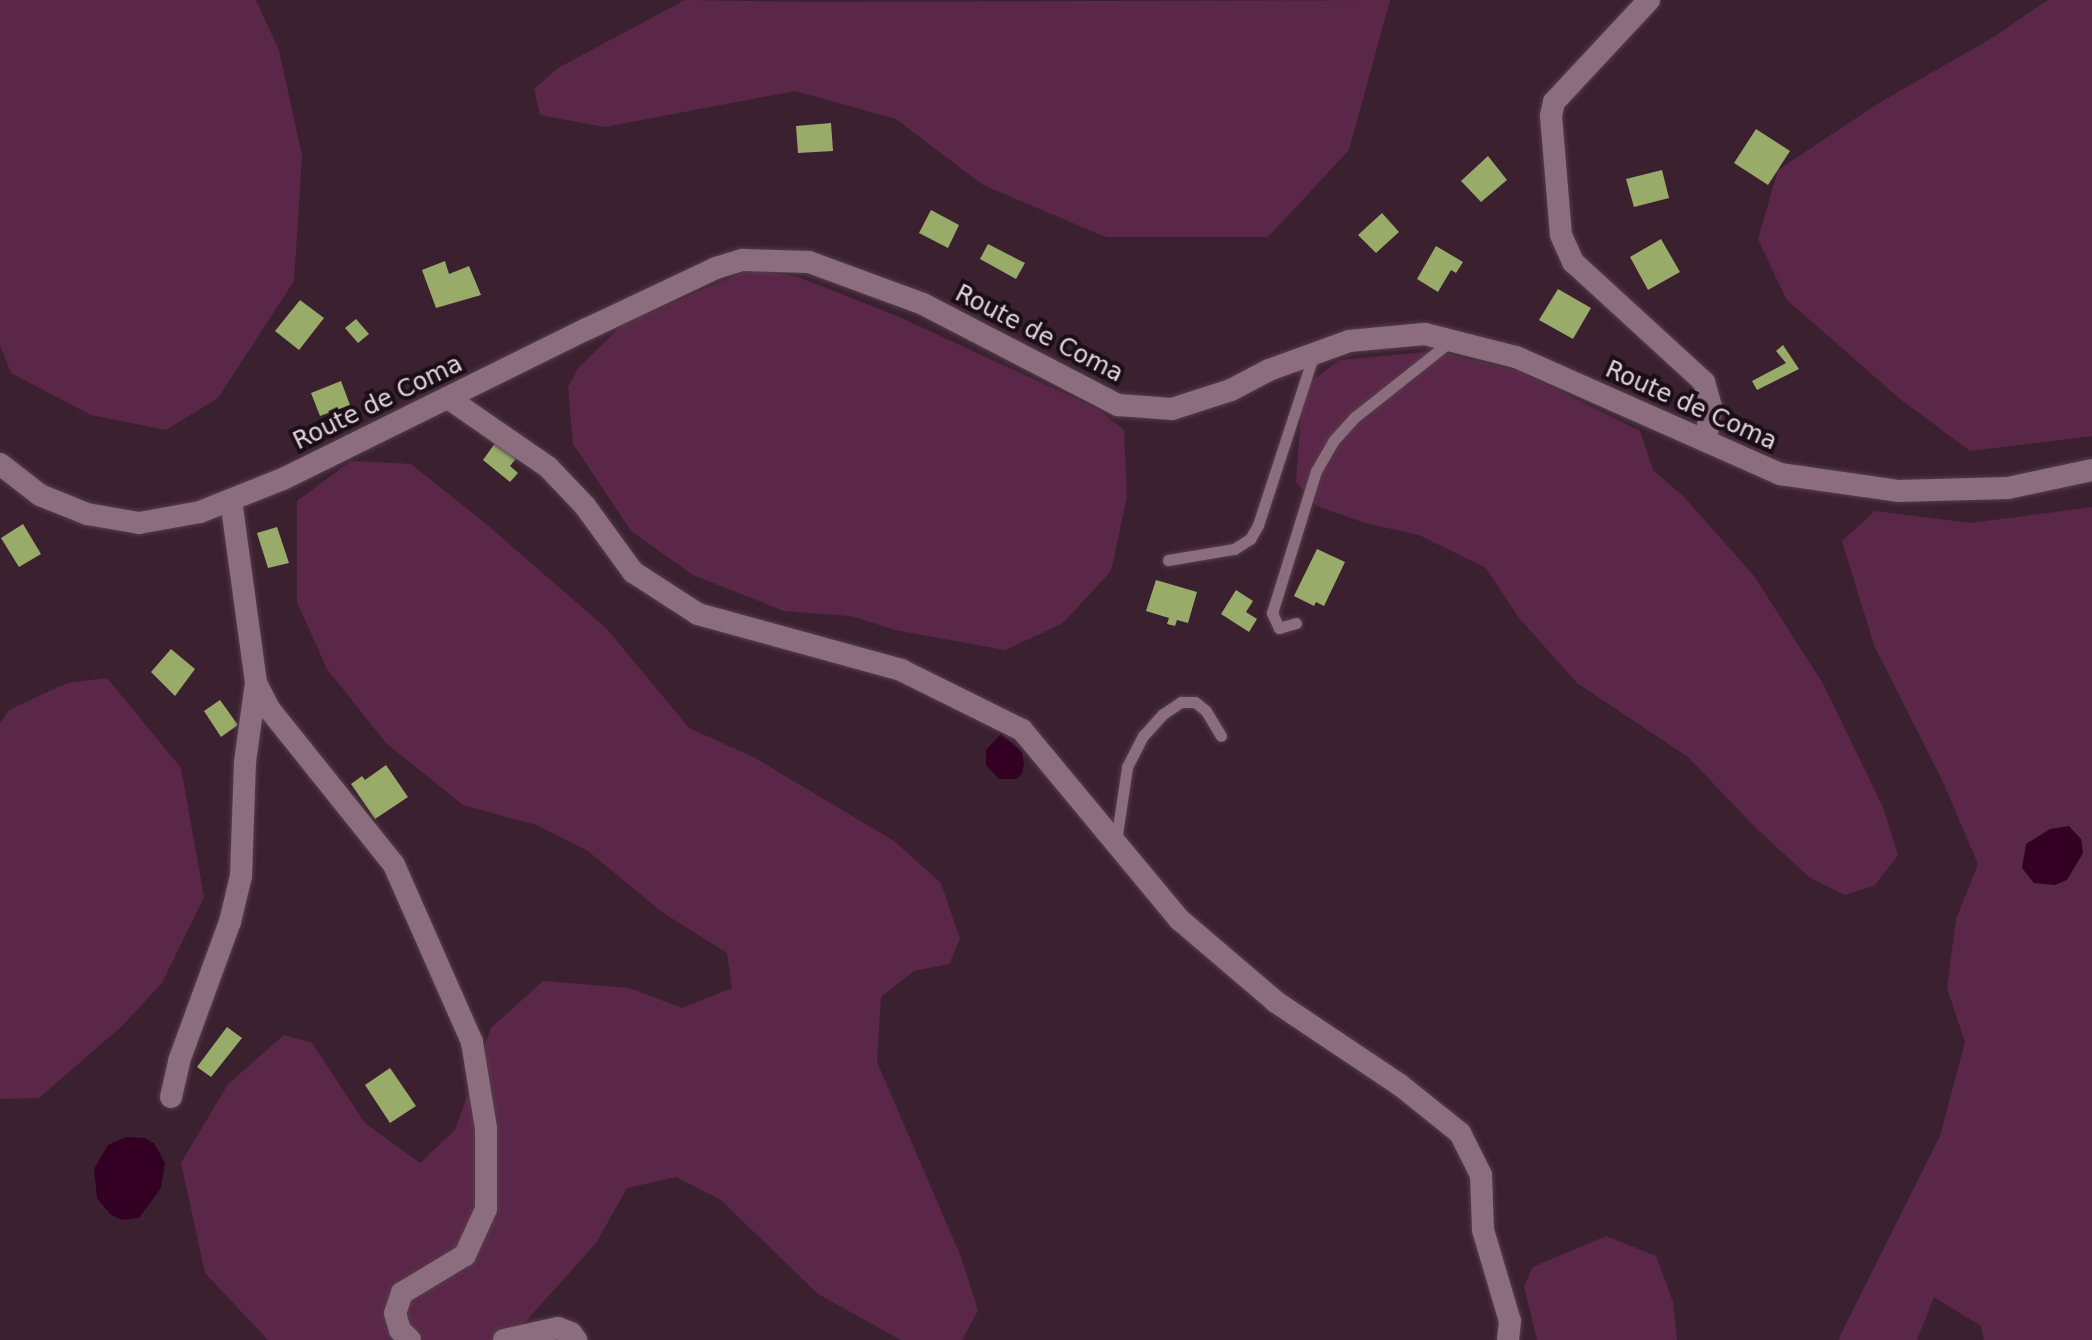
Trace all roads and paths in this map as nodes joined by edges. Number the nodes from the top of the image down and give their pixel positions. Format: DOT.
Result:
graph roads {
  1 [pos="1649,0"];
  2 [pos="1451,341"];
  3 [pos="1314,354"];
  4 [pos="448,398"];
  5 [pos="1706,440"];
  6 [pos="0,464"];
  7 [pos="2092,470"];
  8 [pos="231,500"];
  9 [pos="1168,560"];
  10 [pos="1296,623"];
  11 [pos="256,683"];
  12 [pos="1221,736"];
  13 [pos="1116,842"];
  14 [pos="171,1097"];
  15 [pos="410,1340"];
  16 [pos="504,1340"];
  17 [pos="576,1340"];
  18 [pos="1508,1340"];
  1 -- 5 [label="street"];
  2 -- 3 [label="street, Route de Coma"];
  2 -- 5 [label="street, Route de Coma"];
  2 -- 10 [label="lane"];
  3 -- 4 [label="street, Route de Coma"];
  3 -- 9 [label="lane"];
  4 -- 8 [label="street, Route de Coma"];
  4 -- 13 [label="street"];
  5 -- 7 [label="street, Route de Coma"];
  6 -- 8 [label="street, Route de Coma"];
  8 -- 11 [label="street"];
  11 -- 14 [label="street"];
  11 -- 15 [label="street"];
  12 -- 13 [label="lane"];
  13 -- 18 [label="street"];
  16 -- 17 [label="street"];
}
